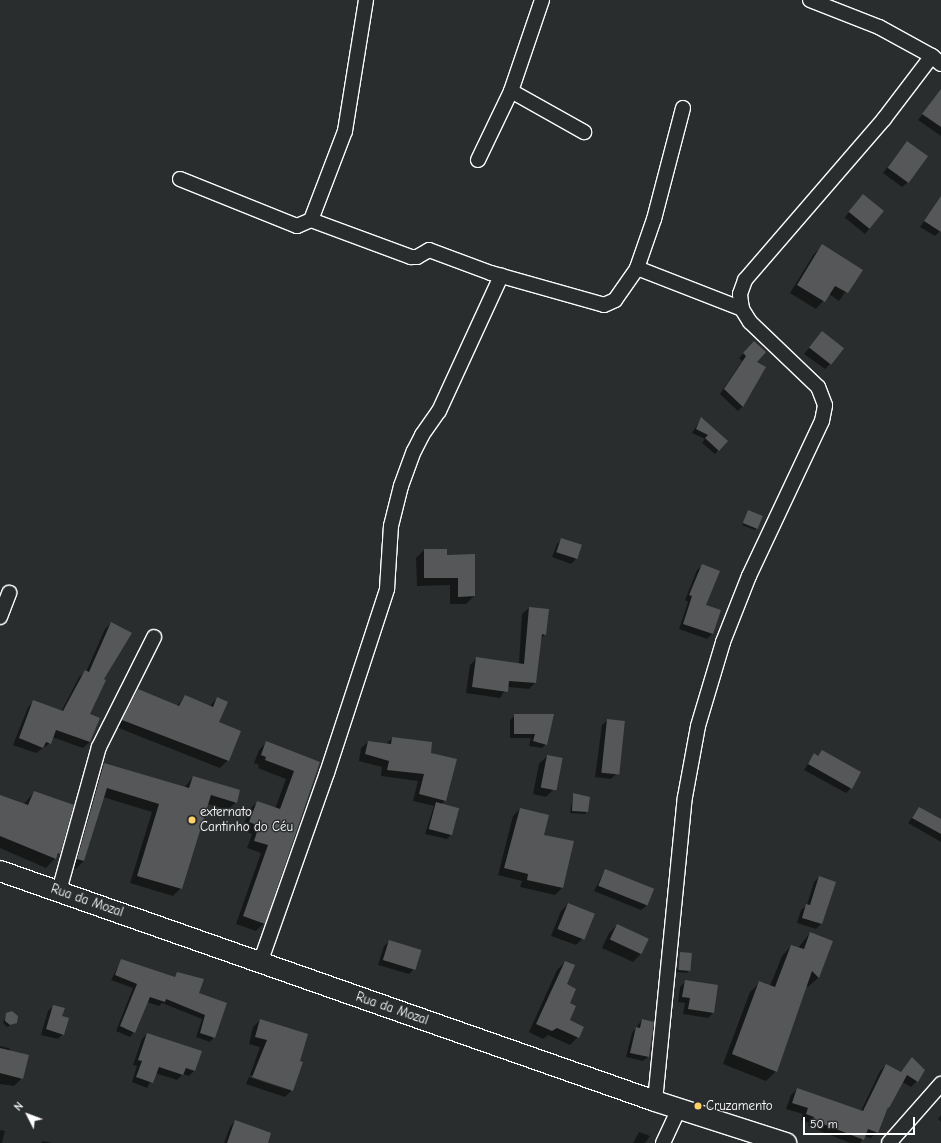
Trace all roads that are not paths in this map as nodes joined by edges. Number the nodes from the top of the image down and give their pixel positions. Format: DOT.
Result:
graph roads {
  1 [pos="366,0"];
  2 [pos="542,0"];
  3 [pos="810,0"];
  4 [pos="936,60"];
  5 [pos="511,91"];
  6 [pos="683,108"];
  7 [pos="584,132"];
  8 [pos="478,160"];
  9 [pos="180,179"];
  10 [pos="311,220"];
  11 [pos="637,268"];
  12 [pos="501,276"];
  13 [pos="742,309"];
  14 [pos="9,593"];
  15 [pos="0,617"];
  16 [pos="154,637"];
  17 [pos="0,871"];
  18 [pos="59,891"];
  19 [pos="260,963"];
  20 [pos="941,1084"];
  21 [pos="655,1101"];
  22 [pos="680,1108"];
  23 [pos="663,1143"];
  24 [pos="786,1143"];
  25 [pos="889,1143"];
  1 -- 10 [label="street"];
  2 -- 5 [label="street"];
  3 -- 4 [label="street"];
  4 -- 13 [label="street"];
  5 -- 7 [label="street"];
  5 -- 8 [label="street"];
  6 -- 11 [label="street"];
  9 -- 10 [label="street"];
  10 -- 12 [label="street"];
  11 -- 12 [label="street"];
  11 -- 13 [label="street"];
  12 -- 19 [label="street"];
  13 -- 21 [label="street"];
  14 -- 15 [label="street"];
  16 -- 18 [label="street"];
  17 -- 18 [label="main road, Rua da Mozal"];
  18 -- 19 [label="main road, Rua da Mozal"];
  19 -- 21 [label="main road, Rua da Mozal"];
  20 -- 25 [label="street"];
  21 -- 22 [label="main road, Rua da Mozal"];
  22 -- 23 [label="street"];
  22 -- 24 [label="main road, Rua da Mozal"];
}
